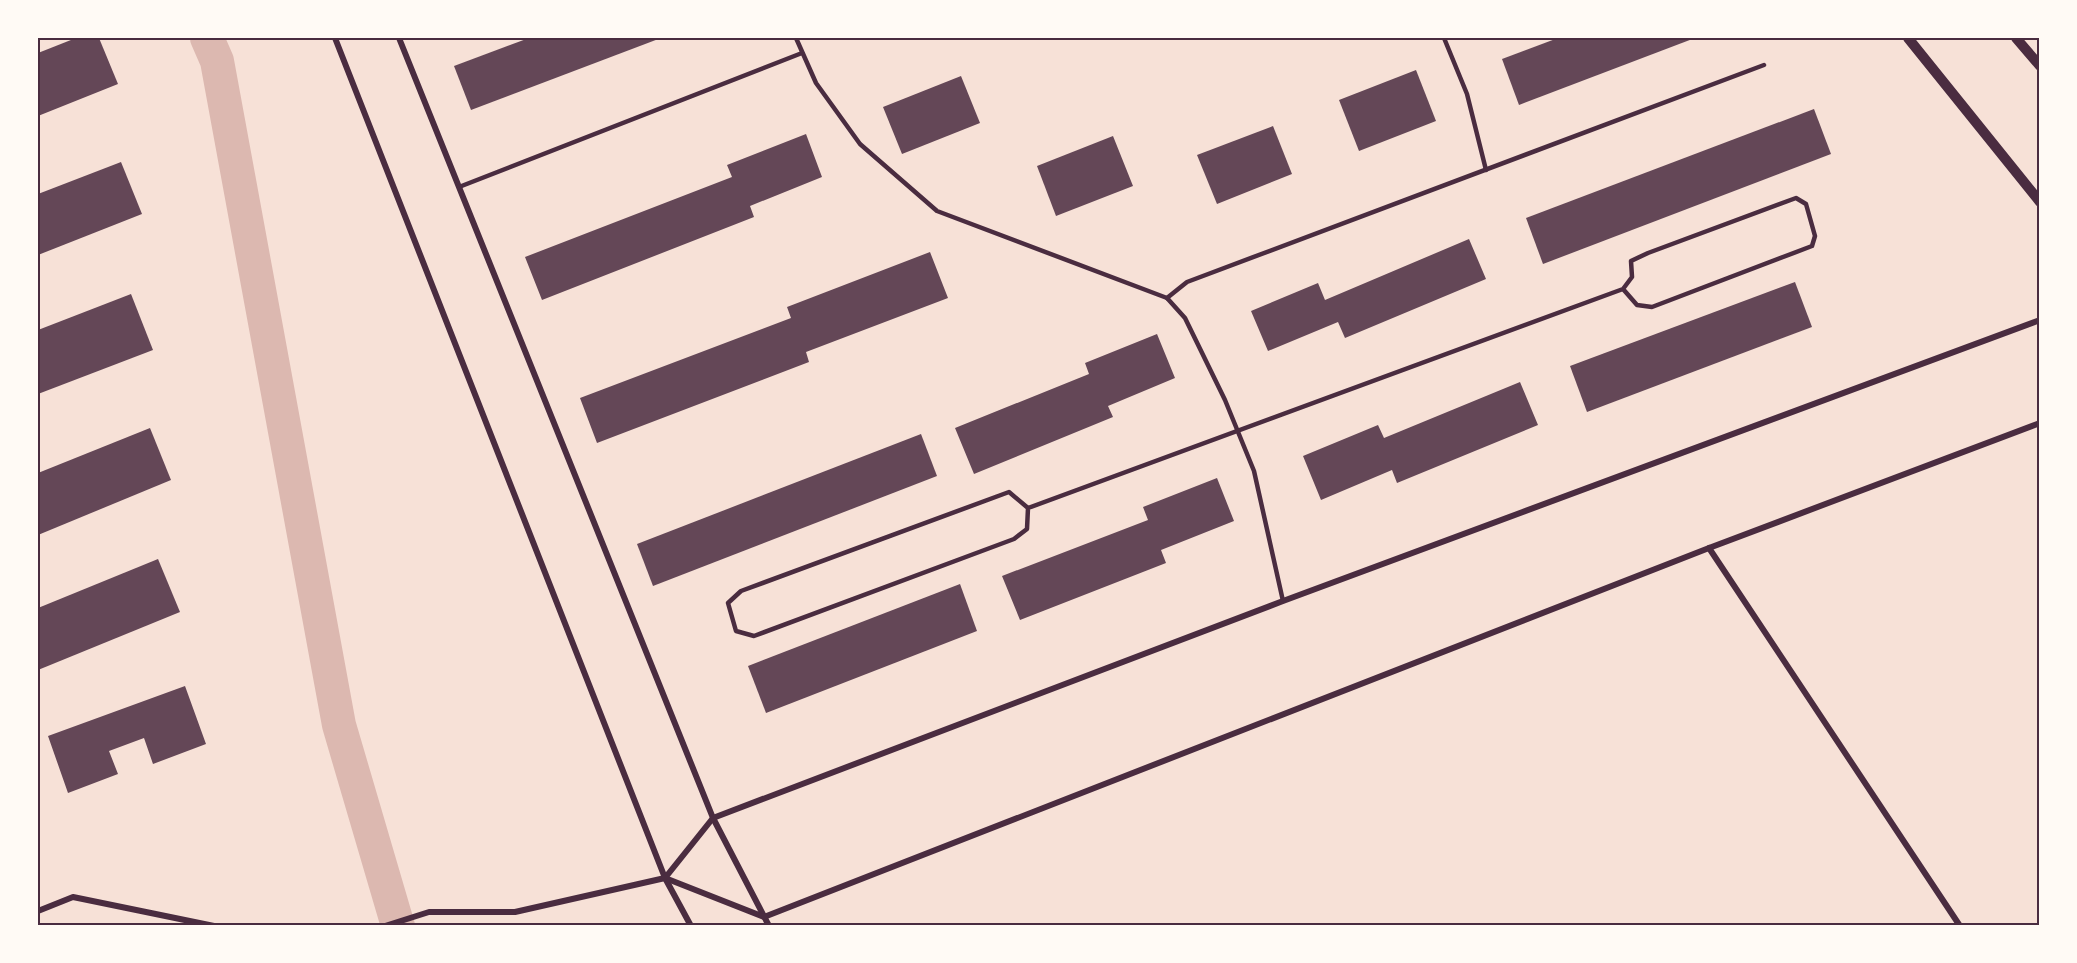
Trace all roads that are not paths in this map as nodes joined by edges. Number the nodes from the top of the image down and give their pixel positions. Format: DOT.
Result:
graph roads {
  1 [pos="335,38"];
  2 [pos="399,38"];
  3 [pos="796,38"];
  4 [pos="1444,38"];
  5 [pos="1908,38"];
  6 [pos="2016,38"];
  7 [pos="802,53"];
  8 [pos="1764,65"];
  9 [pos="2040,66"];
  10 [pos="1486,170"];
  11 [pos="459,187"];
  12 [pos="2040,202"];
  13 [pos="1623,289"];
  14 [pos="1167,298"];
  15 [pos="2040,320"];
  16 [pos="2040,423"];
  17 [pos="1237,429"];
  18 [pos="1029,508"];
  19 [pos="1709,548"];
  20 [pos="1283,601"];
  21 [pos="713,818"];
  22 [pos="665,878"];
  23 [pos="38,911"];
  24 [pos="764,917"];
  25 [pos="214,926"];
  26 [pos="385,926"];
  27 [pos="691,926"];
  28 [pos="769,926"];
  29 [pos="1960,926"];
  1 -- 22 [label="street"];
  2 -- 11 [label="street"];
  3 -- 7 [label="lane"];
  4 -- 10 [label="lane"];
  5 -- 12 [label="street"];
  6 -- 9 [label="street"];
  7 -- 11 [label="lane"];
  7 -- 14 [label="lane"];
  8 -- 10 [label="lane"];
  10 -- 14 [label="lane"];
  11 -- 21 [label="street"];
  13 -- 13 [label="lane"];
  13 -- 17 [label="lane"];
  14 -- 17 [label="lane"];
  15 -- 20 [label="street"];
  16 -- 19 [label="street"];
  17 -- 18 [label="lane"];
  17 -- 20 [label="lane"];
  18 -- 18 [label="lane"];
  19 -- 24 [label="street"];
  19 -- 29 [label="street"];
  20 -- 21 [label="street"];
  21 -- 22 [label="street"];
  21 -- 24 [label="street"];
  22 -- 24 [label="street"];
  22 -- 26 [label="street"];
  22 -- 27 [label="street"];
  23 -- 25 [label="street"];
  24 -- 28 [label="street"];
}
